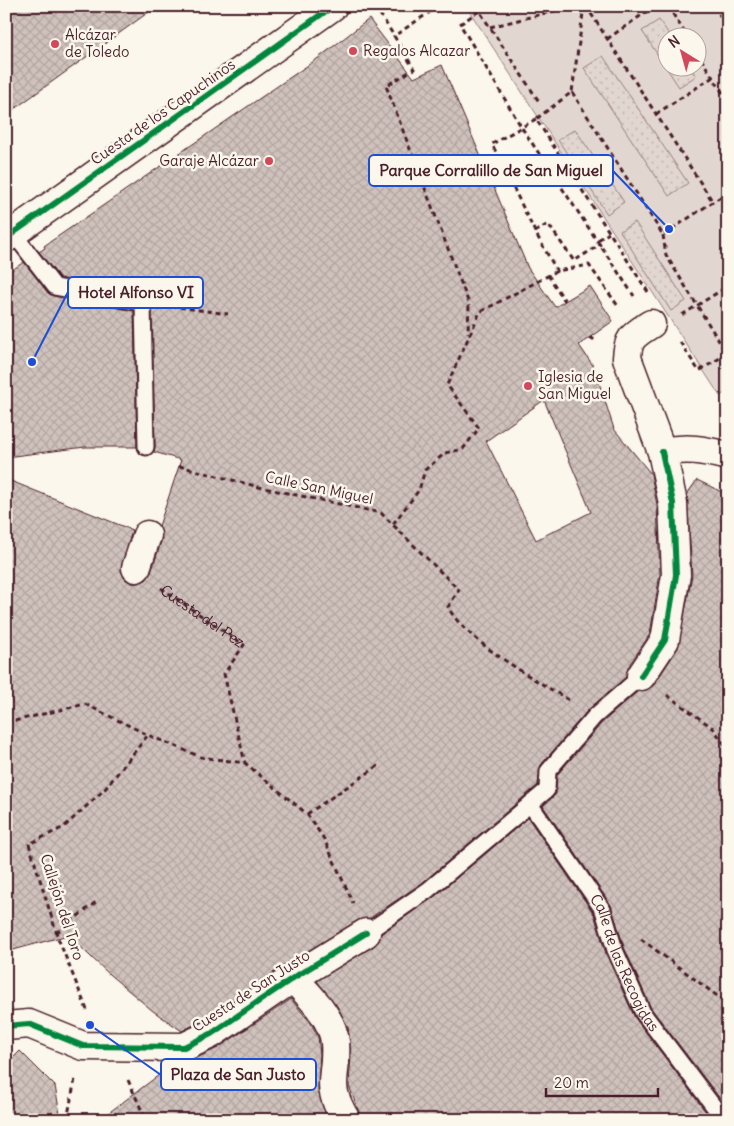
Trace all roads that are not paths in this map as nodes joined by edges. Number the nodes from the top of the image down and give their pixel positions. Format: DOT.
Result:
graph roads {
  1 [pos="333,6"];
  2 [pos="9,235"];
  3 [pos="660,314"];
  4 [pos="146,447"];
  5 [pos="700,449"];
  6 [pos="662,452"];
  7 [pos="728,456"];
  8 [pos="728,472"];
  9 [pos="147,535"];
  10 [pos="136,568"];
  11 [pos="641,676"];
  12 [pos="530,804"];
  13 [pos="366,933"];
  14 [pos="293,978"];
  15 [pos="6,1026"];
  16 [pos="346,1120"];
  17 [pos="724,1120"];
  1 -- 2 [label="street, Cuesta de los Capuchinos"];
  2 -- 4 [label="lane"];
  3 -- 6 [label="street, Cuesta de San Justo"];
  5 -- 6 [label="street"];
  5 -- 7 [label="street"];
  5 -- 8 [label="street"];
  6 -- 11 [label="street, Cuesta de San Justo"];
  9 -- 10 [label="street"];
  11 -- 12 [label="lane, Cuesta de San Justo"];
  12 -- 13 [label="lane, Cuesta de San Justo"];
  12 -- 17 [label="lane, Calle de las Recogidas"];
  13 -- 14 [label="street, Cuesta de San Justo"];
  14 -- 15 [label="street, Cuesta de San Justo"];
  14 -- 16 [label="street"];
}
